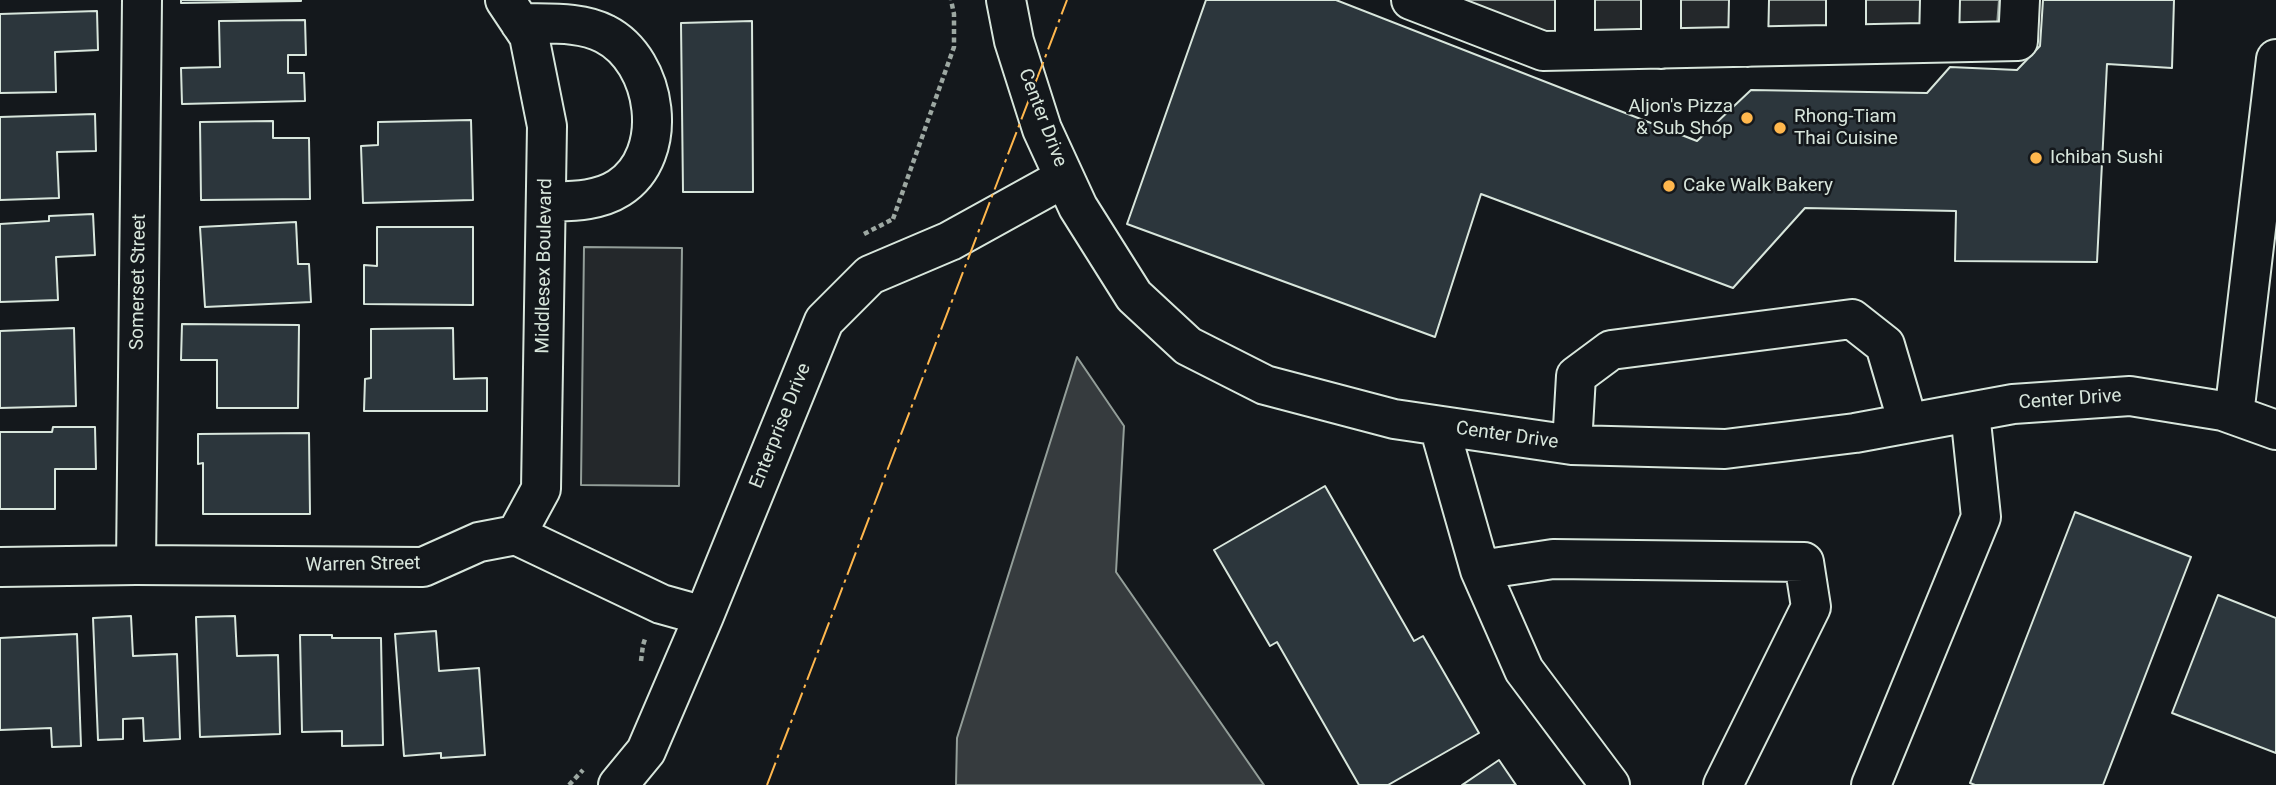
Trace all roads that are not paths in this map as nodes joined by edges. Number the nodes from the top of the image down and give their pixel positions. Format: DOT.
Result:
graph roads {
  1 [pos="142,0"];
  2 [pos="1006,0"];
  3 [pos="1411,0"];
  4 [pos="1575,0"];
  5 [pos="1661,0"];
  6 [pos="1749,0"];
  7 [pos="1846,0"];
  8 [pos="1940,0"];
  9 [pos="2020,0"];
  10 [pos="513,12"];
  11 [pos="1477,13"];
  12 [pos="1939,42"];
  13 [pos="1846,44"];
  14 [pos="1748,47"];
  15 [pos="1661,49"];
  16 [pos="1575,50"];
  17 [pos="2276,59"];
  18 [pos="1064,178"];
  19 [pos="546,202"];
  20 [pos="1970,412"];
  21 [pos="2234,415"];
  22 [pos="1908,423"];
  23 [pos="1438,426"];
  24 [pos="2276,430"];
  25 [pos="1572,445"];
  26 [pos="516,535"];
  27 [pos="136,565"];
  28 [pos="0,567"];
  29 [pos="1480,570"];
  30 [pos="704,616"];
  31 [pos="618,785"];
  32 [pos="1610,785"];
  33 [pos="1723,785"];
  34 [pos="1871,785"];
  1 -- 27 [label="street, Somerset Street"];
  2 -- 18 [label="street, Center Drive"];
  3 -- 11 [label="street"];
  4 -- 16 [label="street"];
  5 -- 15 [label="street"];
  6 -- 14 [label="street"];
  7 -- 13 [label="street"];
  8 -- 12 [label="street"];
  9 -- 12 [label="street"];
  10 -- 19 [label="street, Middlesex Boulevard"];
  10 -- 19 [label="street"];
  11 -- 16 [label="street"];
  12 -- 13 [label="street"];
  13 -- 14 [label="street"];
  14 -- 15 [label="street"];
  15 -- 16 [label="street"];
  17 -- 21 [label="street"];
  18 -- 23 [label="street, Center Drive"];
  18 -- 30 [label="street, Enterprise Drive"];
  19 -- 26 [label="street, Middlesex Boulevard"];
  20 -- 21 [label="street, Center Drive"];
  20 -- 22 [label="street, Center Drive"];
  20 -- 34 [label="street"];
  21 -- 24 [label="street, Center Drive"];
  22 -- 25 [label="street, Center Drive"];
  22 -- 25 [label="street"];
  23 -- 25 [label="street, Center Drive"];
  23 -- 29 [label="street"];
  26 -- 27 [label="street, Warren Street"];
  26 -- 30 [label="street"];
  27 -- 28 [label="street, Warren Street"];
  29 -- 32 [label="street"];
  29 -- 33 [label="street"];
  30 -- 31 [label="street, Enterprise Drive"];
}
